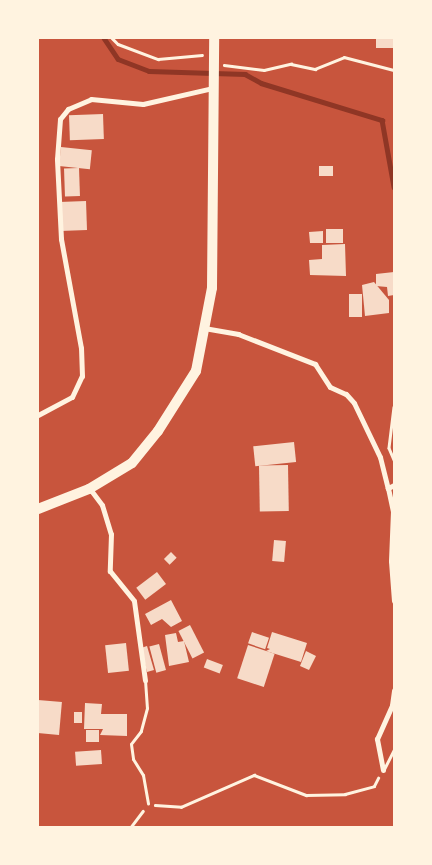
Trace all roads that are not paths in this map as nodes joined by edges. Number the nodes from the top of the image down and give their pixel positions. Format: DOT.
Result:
graph roads {
  1 [pos="214,38"];
  2 [pos="214,85"];
  3 [pos="204,328"];
  4 [pos="38,415"];
  5 [pos="394,485"];
  6 [pos="388,488"];
  7 [pos="89,489"];
  8 [pos="38,509"];
  9 [pos="394,601"];
  10 [pos="145,680"];
  11 [pos="394,690"];
  12 [pos="394,749"];
  13 [pos="383,770"];
  14 [pos="148,804"];
  1 -- 2 [label="main road"];
  2 -- 3 [label="main road"];
  2 -- 4 [label="street"];
  3 -- 6 [label="street"];
  3 -- 7 [label="main road"];
  5 -- 6 [label="street"];
  6 -- 9 [label="street"];
  7 -- 8 [label="main road"];
  7 -- 10 [label="street"];
  10 -- 14 [label="lane"];
  11 -- 13 [label="street"];
  12 -- 13 [label="lane"];
}
